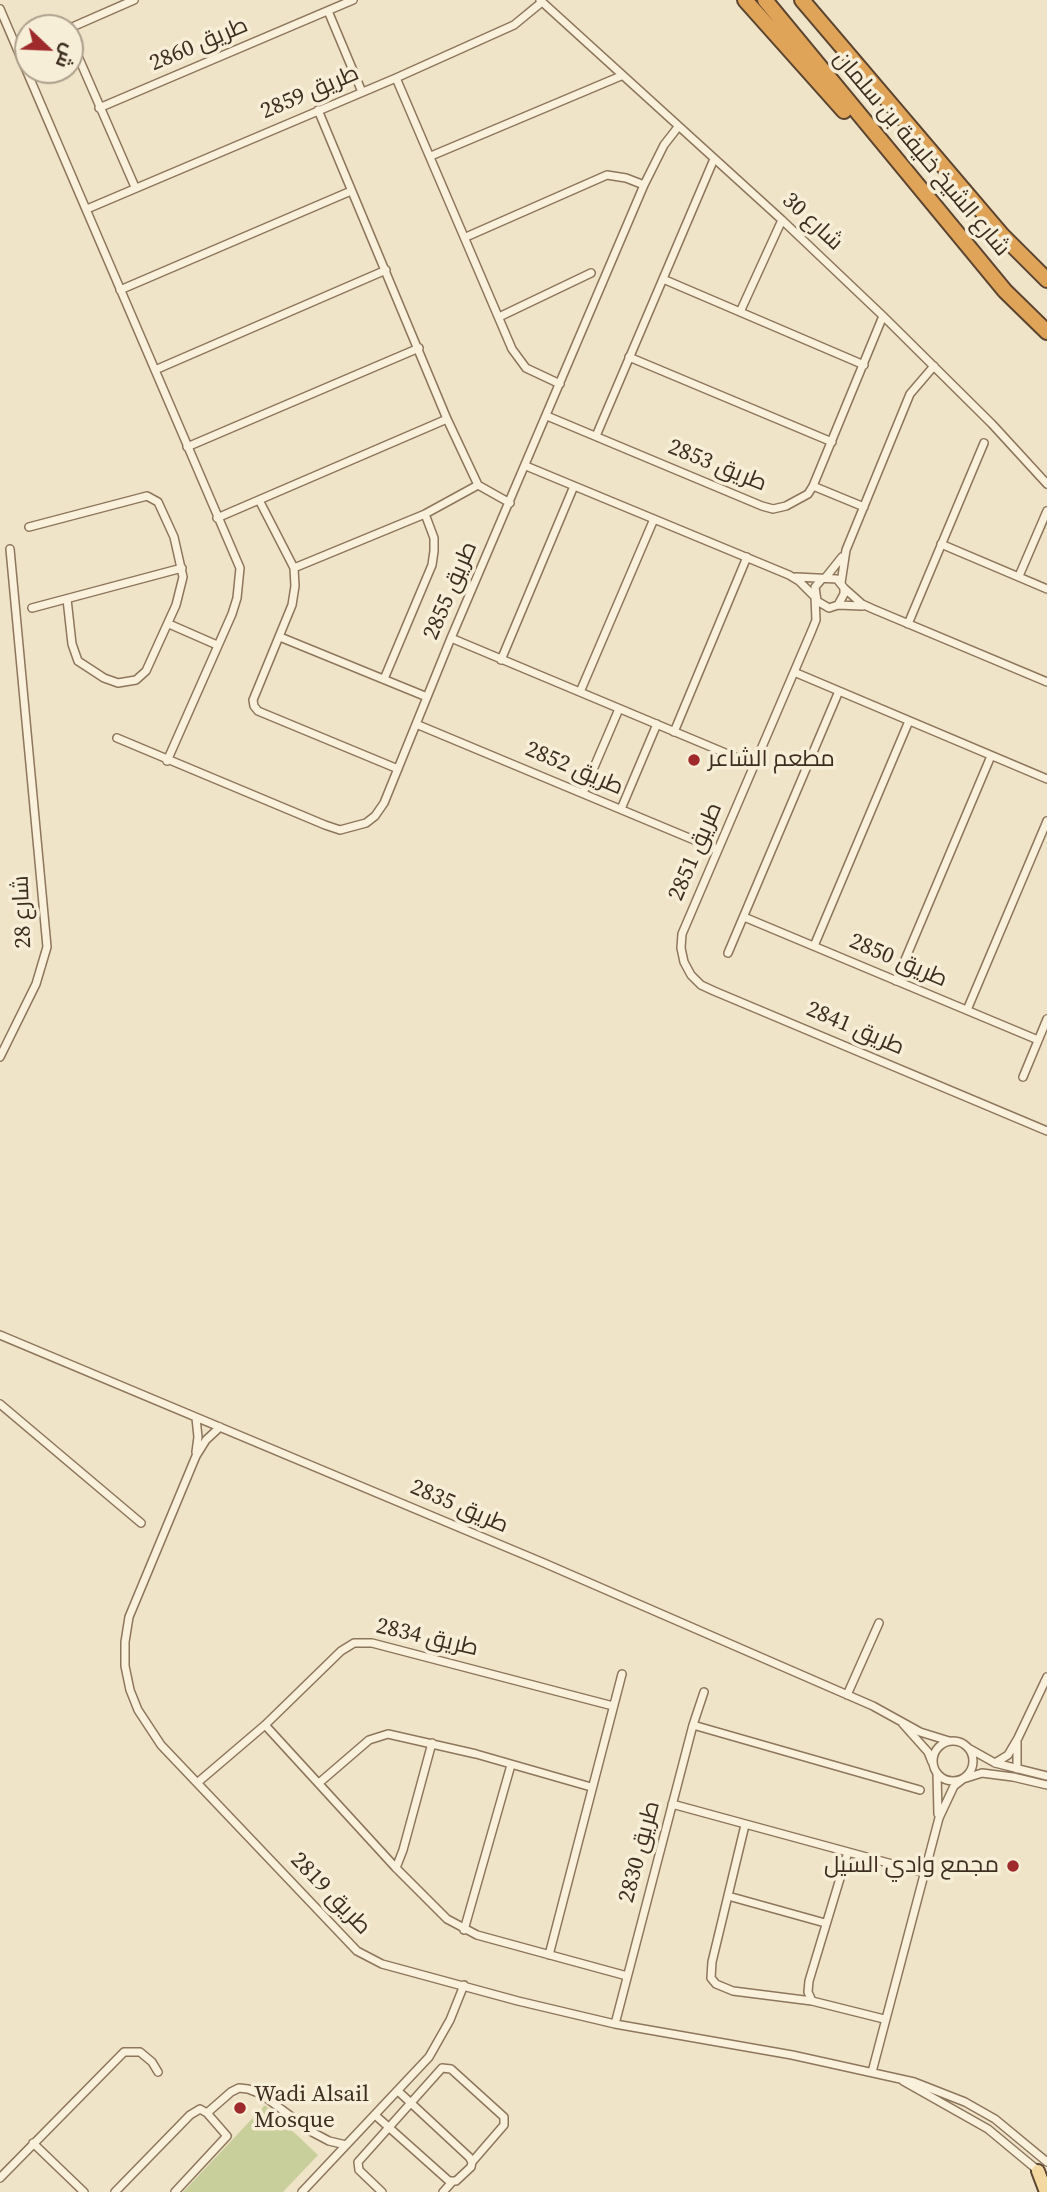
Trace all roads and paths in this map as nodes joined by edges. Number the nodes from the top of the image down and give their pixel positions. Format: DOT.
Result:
graph roads {
  1 [pos="134,0"];
  2 [pos="354,0"];
  3 [pos="745,0"];
  4 [pos="765,0"];
  5 [pos="802,0"];
  6 [pos="541,1"];
  7 [pos="0,9"];
  8 [pos="328,11"];
  9 [pos="84,22"];
  10 [pos="14,42"];
  11 [pos="84,72"];
  12 [pos="621,76"];
  13 [pos="396,78"];
  14 [pos="32,84"];
  15 [pos="362,92"];
  16 [pos="99,108"];
  17 [pos="318,110"];
  18 [pos="678,127"];
  19 [pos="877,138"];
  20 [pos="431,156"];
  21 [pos="714,159"];
  22 [pos="644,185"];
  23 [pos="135,187"];
  24 [pos="351,191"];
  25 [pos="87,209"];
  26 [pos="782,220"];
  27 [pos="466,237"];
  28 [pos="386,270"];
  29 [pos="591,273"];
  30 [pos="663,279"];
  31 [pos="1047,280"];
  32 [pos="120,290"];
  33 [pos="740,312"];
  34 [pos="883,316"];
  35 [pos="499,317"];
  36 [pos="1047,332"];
  37 [pos="419,348"];
  38 [pos="629,357"];
  39 [pos="864,365"];
  40 [pos="934,366"];
  41 [pos="155,370"];
  42 [pos="559,384"];
  43 [pos="547,416"];
  44 [pos="447,419"];
  45 [pos="596,436"];
  46 [pos="832,442"];
  47 [pos="985,443"];
  48 [pos="187,447"];
  49 [pos="526,466"];
  50 [pos="1047,484"];
  51 [pos="478,485"];
  52 [pos="574,486"];
  53 [pos="813,486"];
  54 [pos="259,500"];
  55 [pos="510,503"];
  56 [pos="864,507"];
  57 [pos="1047,511"];
  58 [pos="425,514"];
  59 [pos="217,518"];
  60 [pos="654,519"];
  61 [pos="29,527"];
  62 [pos="941,544"];
  63 [pos="10,549"];
  64 [pos="846,550"];
  65 [pos="747,557"];
  66 [pos="182,568"];
  67 [pos="294,568"];
  68 [pos="789,575"];
  69 [pos="1019,576"];
  70 [pos="824,579"];
  71 [pos="843,586"];
  72 [pos="1047,589"];
  73 [pos="815,597"];
  74 [pos="67,599"];
  75 [pos="835,606"];
  76 [pos="32,608"];
  77 [pos="873,609"];
  78 [pos="169,624"];
  79 [pos="908,624"];
  80 [pos="812,630"];
  81 [pos="280,636"];
  82 [pos="451,638"];
  83 [pos="217,645"];
  84 [pos="502,660"];
  85 [pos="794,672"];
  86 [pos="384,679"];
  87 [pos="1047,682"];
  88 [pos="839,691"];
  89 [pos="580,692"];
  90 [pos="427,697"];
  91 [pos="619,709"];
  92 [pos="909,721"];
  93 [pos="416,724"];
  94 [pos="657,724"];
  95 [pos="674,732"];
  96 [pos="117,738"];
  97 [pos="991,755"];
  98 [pos="167,761"];
  99 [pos="754,765"];
  100 [pos="398,769"];
  101 [pos="1047,779"];
  102 [pos="583,793"];
  103 [pos="621,809"];
  104 [pos="1047,821"];
  105 [pos="718,850"];
  106 [pos="744,917"];
  107 [pos="682,934"];
  108 [pos="814,946"];
  109 [pos="728,953"];
  110 [pos="896,981"];
  111 [pos="967,1010"];
  112 [pos="1047,1019"];
  113 [pos="1038,1040"];
  114 [pos="0,1056"];
  115 [pos="1023,1077"];
  116 [pos="1047,1131"];
  117 [pos="0,1335"];
  118 [pos="0,1404"];
  119 [pos="196,1418"];
  120 [pos="220,1427"];
  121 [pos="196,1456"];
  122 [pos="141,1524"];
  123 [pos="879,1623"];
  124 [pos="622,1674"];
  125 [pos="1047,1677"];
  126 [pos="704,1692"];
  127 [pos="847,1695"];
  128 [pos="613,1706"];
  129 [pos="901,1721"];
  130 [pos="265,1725"];
  131 [pos="693,1725"];
  132 [pos="1018,1738"];
  133 [pos="949,1741"];
  134 [pos="432,1743"];
  135 [pos="970,1749"];
  136 [pos="995,1763"];
  137 [pos="511,1765"];
  138 [pos="1017,1767"];
  139 [pos="935,1770"];
  140 [pos="1047,1776"];
  141 [pos="1013,1777"];
  142 [pos="962,1779"];
  143 [pos="197,1783"];
  144 [pos="319,1783"];
  145 [pos="1047,1785"];
  146 [pos="591,1787"];
  147 [pos="920,1790"];
  148 [pos="672,1804"];
  149 [pos="939,1818"];
  150 [pos="745,1825"];
  151 [pos="848,1852"];
  152 [pos="396,1868"];
  153 [pos="925,1873"];
  154 [pos="728,1896"];
  155 [pos="825,1923"];
  156 [pos="464,1930"];
  157 [pos="549,1955"];
  158 [pos="627,1976"];
  159 [pos="464,1985"];
  160 [pos="812,2001"];
  161 [pos="884,2019"];
  162 [pos="615,2024"];
  163 [pos="158,2071"];
  164 [pos="872,2072"];
  165 [pos="903,2080"];
  166 [pos="398,2091"];
  167 [pos="965,2102"];
  168 [pos="411,2103"];
  169 [pos="207,2113"];
  170 [pos="962,2114"];
  171 [pos="375,2115"];
  172 [pos="996,2119"];
  173 [pos="389,2127"];
  174 [pos="988,2129"];
  175 [pos="33,2143"];
  176 [pos="346,2145"];
  177 [pos="472,2162"];
  178 [pos="1044,2170"];
  179 [pos="0,2178"];
  180 [pos="452,2182"];
  181 [pos="85,2192"];
  182 [pos="116,2192"];
  183 [pos="175,2192"];
  184 [pos="302,2192"];
  185 [pos="382,2192"];
  186 [pos="443,2192"];
  187 [pos="1046,2192"];
  1 -- 9 [label="street"];
  2 -- 8 [label="street, طريق 2860"];
  3 -- 19 [label="highway"];
  4 -- 19 [label="highway, شارع الشيخ خليفة بن سلمان"];
  5 -- 31 [label="highway, شارع الشيخ خليفة بن سلمان"];
  6 -- 12 [label="street, شارع 30"];
  6 -- 13 [label="street, طريق 2859"];
  7 -- 10 [label="street"];
  8 -- 15 [label="street"];
  8 -- 16 [label="street, طريق 2860"];
  11 -- 16 [label="street"];
  12 -- 18 [label="street, شارع 30"];
  12 -- 20 [label="street"];
  13 -- 15 [label="street, طريق 2859"];
  13 -- 20 [label="street"];
  14 -- 25 [label="street"];
  15 -- 17 [label="street, طريق 2859"];
  16 -- 23 [label="street"];
  17 -- 23 [label="street, طريق 2859"];
  17 -- 24 [label="street"];
  18 -- 21 [label="street, شارع 30"];
  18 -- 22 [label="street, طريق 2855"];
  19 -- 36 [label="highway, شارع الشيخ خليفة بن سلمان"];
  20 -- 27 [label="street"];
  21 -- 26 [label="street, شارع 30"];
  21 -- 30 [label="street"];
  22 -- 27 [label="street"];
  22 -- 42 [label="street, طريق 2855"];
  23 -- 25 [label="street, طريق 2859"];
  24 -- 28 [label="street"];
  24 -- 32 [label="street"];
  25 -- 32 [label="street"];
  26 -- 33 [label="street"];
  26 -- 34 [label="street, شارع 30"];
  27 -- 35 [label="street"];
  28 -- 37 [label="street"];
  28 -- 41 [label="street"];
  29 -- 35 [label="street"];
  30 -- 33 [label="street"];
  30 -- 38 [label="street"];
  32 -- 41 [label="street"];
  33 -- 39 [label="street"];
  34 -- 39 [label="street"];
  34 -- 40 [label="street, شارع 30"];
  35 -- 42 [label="street"];
  37 -- 44 [label="street"];
  37 -- 48 [label="street"];
  38 -- 45 [label="street"];
  38 -- 46 [label="street"];
  39 -- 46 [label="street"];
  40 -- 50 [label="street, شارع 30"];
  40 -- 56 [label="street"];
  41 -- 48 [label="street"];
  42 -- 43 [label="street, طريق 2855"];
  43 -- 45 [label="street, طريق 2853"];
  43 -- 49 [label="street, طريق 2855"];
  44 -- 51 [label="street"];
  44 -- 54 [label="street"];
  45 -- 53 [label="street, طريق 2853"];
  46 -- 53 [label="street"];
  47 -- 62 [label="street"];
  48 -- 59 [label="street"];
  49 -- 52 [label="street"];
  49 -- 55 [label="street, طريق 2855"];
  51 -- 55 [label="street"];
  51 -- 58 [label="street"];
  52 -- 60 [label="street"];
  52 -- 84 [label="street"];
  53 -- 56 [label="street"];
  54 -- 59 [label="street"];
  54 -- 67 [label="street"];
  55 -- 82 [label="street, طريق 2855"];
  56 -- 64 [label="street"];
  57 -- 69 [label="street"];
  58 -- 67 [label="street"];
  58 -- 86 [label="street"];
  59 -- 83 [label="street"];
  60 -- 65 [label="street"];
  60 -- 89 [label="street"];
  61 -- 66 [label="street"];
  62 -- 69 [label="street"];
  62 -- 79 [label="street"];
  63 -- 114 [label="street, شارع 28"];
  64 -- 70 [label="street"];
  64 -- 71 [label="street"];
  65 -- 68 [label="street"];
  65 -- 95 [label="street"];
  66 -- 74 [label="street"];
  66 -- 78 [label="street"];
  67 -- 81 [label="street"];
  68 -- 70 [label="street"];
  68 -- 73 [label="street"];
  69 -- 72 [label="street"];
  70 -- 71 [label="street"];
  70 -- 73 [label="street"];
  71 -- 75 [label="street"];
  71 -- 77 [label="street"];
  73 -- 75 [label="street"];
  73 -- 80 [label="street, طريق 2851"];
  74 -- 76 [label="street"];
  74 -- 78 [label="street"];
  75 -- 77 [label="street"];
  75 -- 80 [label="street, طريق 2851"];
  77 -- 79 [label="street"];
  78 -- 83 [label="street"];
  79 -- 87 [label="street"];
  80 -- 85 [label="street, طريق 2851"];
  81 -- 86 [label="street"];
  81 -- 100 [label="street"];
  82 -- 84 [label="street"];
  82 -- 90 [label="street, طريق 2855"];
  83 -- 98 [label="street"];
  84 -- 89 [label="street"];
  85 -- 88 [label="street"];
  85 -- 99 [label="street, طريق 2851"];
  86 -- 90 [label="street"];
  88 -- 92 [label="street"];
  88 -- 106 [label="street"];
  89 -- 91 [label="street"];
  90 -- 93 [label="street, طريق 2855"];
  91 -- 94 [label="street"];
  91 -- 102 [label="street"];
  92 -- 97 [label="street"];
  92 -- 108 [label="street"];
  93 -- 100 [label="street, طريق 2855"];
  93 -- 102 [label="street, طريق 2852"];
  94 -- 95 [label="street"];
  94 -- 103 [label="street"];
  95 -- 99 [label="street"];
  96 -- 98 [label="street, طريق 2855"];
  97 -- 101 [label="street"];
  97 -- 110 [label="street"];
  98 -- 100 [label="street, طريق 2855"];
  99 -- 105 [label="street, طريق 2851"];
  102 -- 103 [label="street, طريق 2852"];
  103 -- 105 [label="street, طريق 2852"];
  104 -- 111 [label="street"];
  105 -- 107 [label="street, طريق 2851"];
  106 -- 108 [label="street, طريق 2850"];
  106 -- 109 [label="street"];
  107 -- 116 [label="street, طريق 2841"];
  108 -- 110 [label="street, طريق 2850"];
  110 -- 111 [label="street, طريق 2850"];
  111 -- 113 [label="street, طريق 2850"];
  112 -- 113 [label="street"];
  113 -- 115 [label="street"];
  117 -- 119 [label="street, طريق 2835"];
  118 -- 122 [label="street"];
  119 -- 120 [label="street, طريق 2835"];
  119 -- 121 [label="street, طريق 2819"];
  120 -- 121 [label="street, طريق 2819"];
  120 -- 127 [label="street, طريق 2835"];
  121 -- 143 [label="street, طريق 2819"];
  123 -- 127 [label="street"];
  124 -- 128 [label="street"];
  125 -- 132 [label="street"];
  126 -- 131 [label="street, طريق 2830"];
  127 -- 129 [label="street, طريق 2835"];
  128 -- 130 [label="street, طريق 2834"];
  128 -- 146 [label="street"];
  129 -- 133 [label="street, طريق 2835"];
  129 -- 139 [label="street, طريق 2835"];
  130 -- 143 [label="street, طريق 2834"];
  130 -- 144 [label="street"];
  131 -- 147 [label="street"];
  131 -- 148 [label="street, طريق 2830"];
  132 -- 136 [label="street"];
  132 -- 138 [label="street"];
  133 -- 135 [label="street"];
  133 -- 139 [label="street"];
  134 -- 137 [label="street"];
  134 -- 144 [label="street"];
  134 -- 152 [label="street"];
  135 -- 136 [label="street"];
  135 -- 142 [label="street"];
  136 -- 138 [label="street"];
  137 -- 146 [label="street"];
  137 -- 156 [label="street"];
  138 -- 140 [label="street"];
  138 -- 141 [label="street"];
  139 -- 142 [label="street"];
  139 -- 149 [label="street"];
  141 -- 142 [label="street"];
  141 -- 145 [label="street"];
  142 -- 149 [label="street"];
  143 -- 159 [label="street, طريق 2819"];
  144 -- 152 [label="street"];
  146 -- 157 [label="street"];
  148 -- 150 [label="street"];
  148 -- 158 [label="street, طريق 2830"];
  149 -- 153 [label="street"];
  150 -- 151 [label="street"];
  150 -- 154 [label="street"];
  151 -- 153 [label="street"];
  151 -- 155 [label="street"];
  152 -- 156 [label="street"];
  153 -- 161 [label="street"];
  154 -- 155 [label="street"];
  154 -- 160 [label="street"];
  155 -- 160 [label="street"];
  156 -- 157 [label="street"];
  157 -- 158 [label="street"];
  158 -- 162 [label="street, طريق 2830"];
  159 -- 162 [label="street, طريق 2819"];
  159 -- 166 [label="street"];
  160 -- 161 [label="street"];
  161 -- 164 [label="street"];
  162 -- 164 [label="street, طريق 2819"];
  163 -- 175 [label="street"];
  164 -- 165 [label="street, طريق 2819"];
  165 -- 167 [label="street, طريق 2819"];
  165 -- 170 [label="street, طريق 2819"];
  166 -- 168 [label="street"];
  166 -- 171 [label="street"];
  167 -- 170 [label="street"];
  167 -- 172 [label="street, طريق 2819"];
  168 -- 173 [label="street"];
  168 -- 177 [label="street"];
  168 -- 177 [label="street"];
  169 -- 176 [label="street"];
  169 -- 182 [label="street"];
  169 -- 183 [label="street"];
  170 -- 174 [label="street, طريق 2819"];
  171 -- 173 [label="street"];
  171 -- 176 [label="street"];
  172 -- 174 [label="street"];
  172 -- 178 [label="street, طريق 2819"];
  173 -- 180 [label="street"];
  173 -- 185 [label="street"];
  174 -- 178 [label="street, طريق 2819"];
  175 -- 179 [label="street"];
  175 -- 181 [label="street"];
  176 -- 184 [label="street"];
  177 -- 180 [label="street"];
  178 -- 187 [label="main road"];
  180 -- 186 [label="street"];
}
